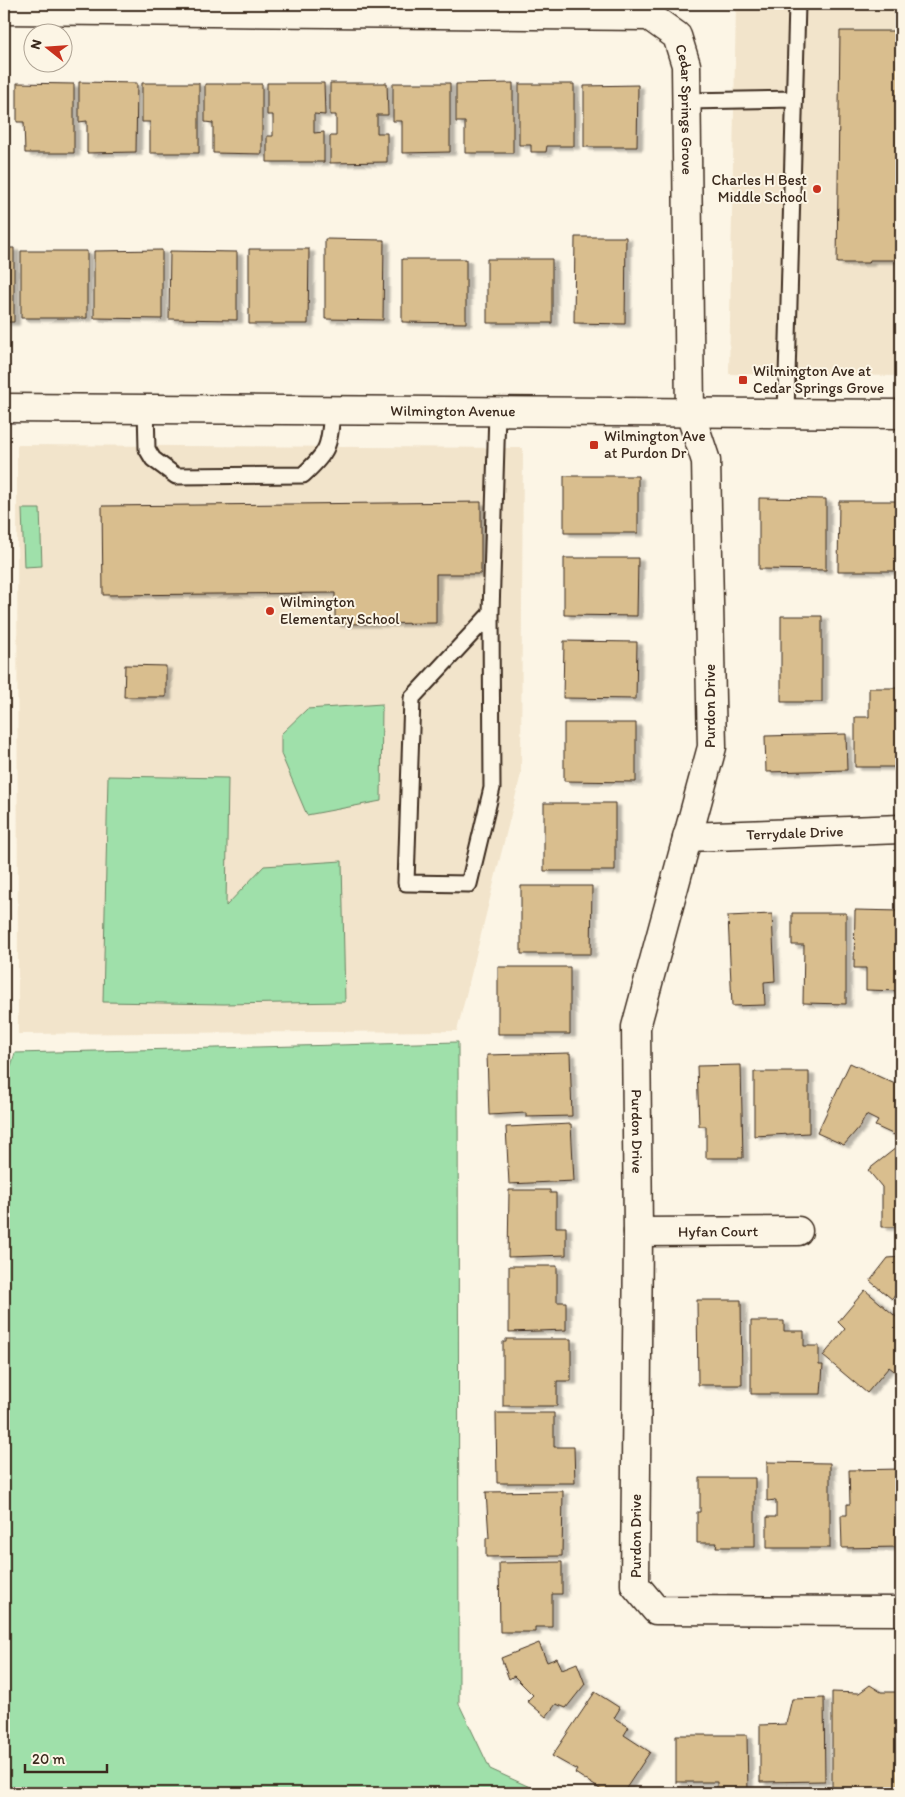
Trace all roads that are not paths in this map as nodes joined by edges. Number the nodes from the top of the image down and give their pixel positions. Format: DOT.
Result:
graph roads {
  1 [pos="797,4"];
  2 [pos="33,7"];
  3 [pos="528,9"];
  4 [pos="4,10"];
  5 [pos="794,99"];
  6 [pos="686,101"];
  7 [pos="4,408"];
  8 [pos="146,409"];
  9 [pos="332,411"];
  10 [pos="497,412"];
  11 [pos="690,413"];
  12 [pos="786,414"];
  13 [pos="901,414"];
  14 [pos="491,613"];
  15 [pos="901,828"];
  16 [pos="687,837"];
  17 [pos="798,1231"];
  18 [pos="638,1232"];
  19 [pos="901,1611"];
  1 -- 5 [label="lane"];
  2 -- 3 [label="street, Cedar Springs Grove"];
  2 -- 4 [label="street, Cedar Springs Grove"];
  3 -- 6 [label="street, Cedar Springs Grove"];
  5 -- 6 [label="lane"];
  5 -- 12 [label="lane"];
  6 -- 11 [label="street, Cedar Springs Grove"];
  7 -- 8 [label="street, Wilmington Avenue"];
  8 -- 9 [label="street, Wilmington Avenue"];
  8 -- 9 [label="lane"];
  9 -- 10 [label="street, Wilmington Avenue"];
  10 -- 11 [label="street, Wilmington Avenue"];
  10 -- 14 [label="lane"];
  11 -- 12 [label="street, Wilmington Avenue"];
  11 -- 16 [label="street, Purdon Drive"];
  12 -- 13 [label="street, Wilmington Avenue"];
  14 -- 14 [label="lane"];
  15 -- 16 [label="street, Terrydale Drive"];
  16 -- 18 [label="street, Purdon Drive"];
  17 -- 18 [label="street, Hyfan Court"];
  18 -- 19 [label="street, Purdon Drive"];
}
